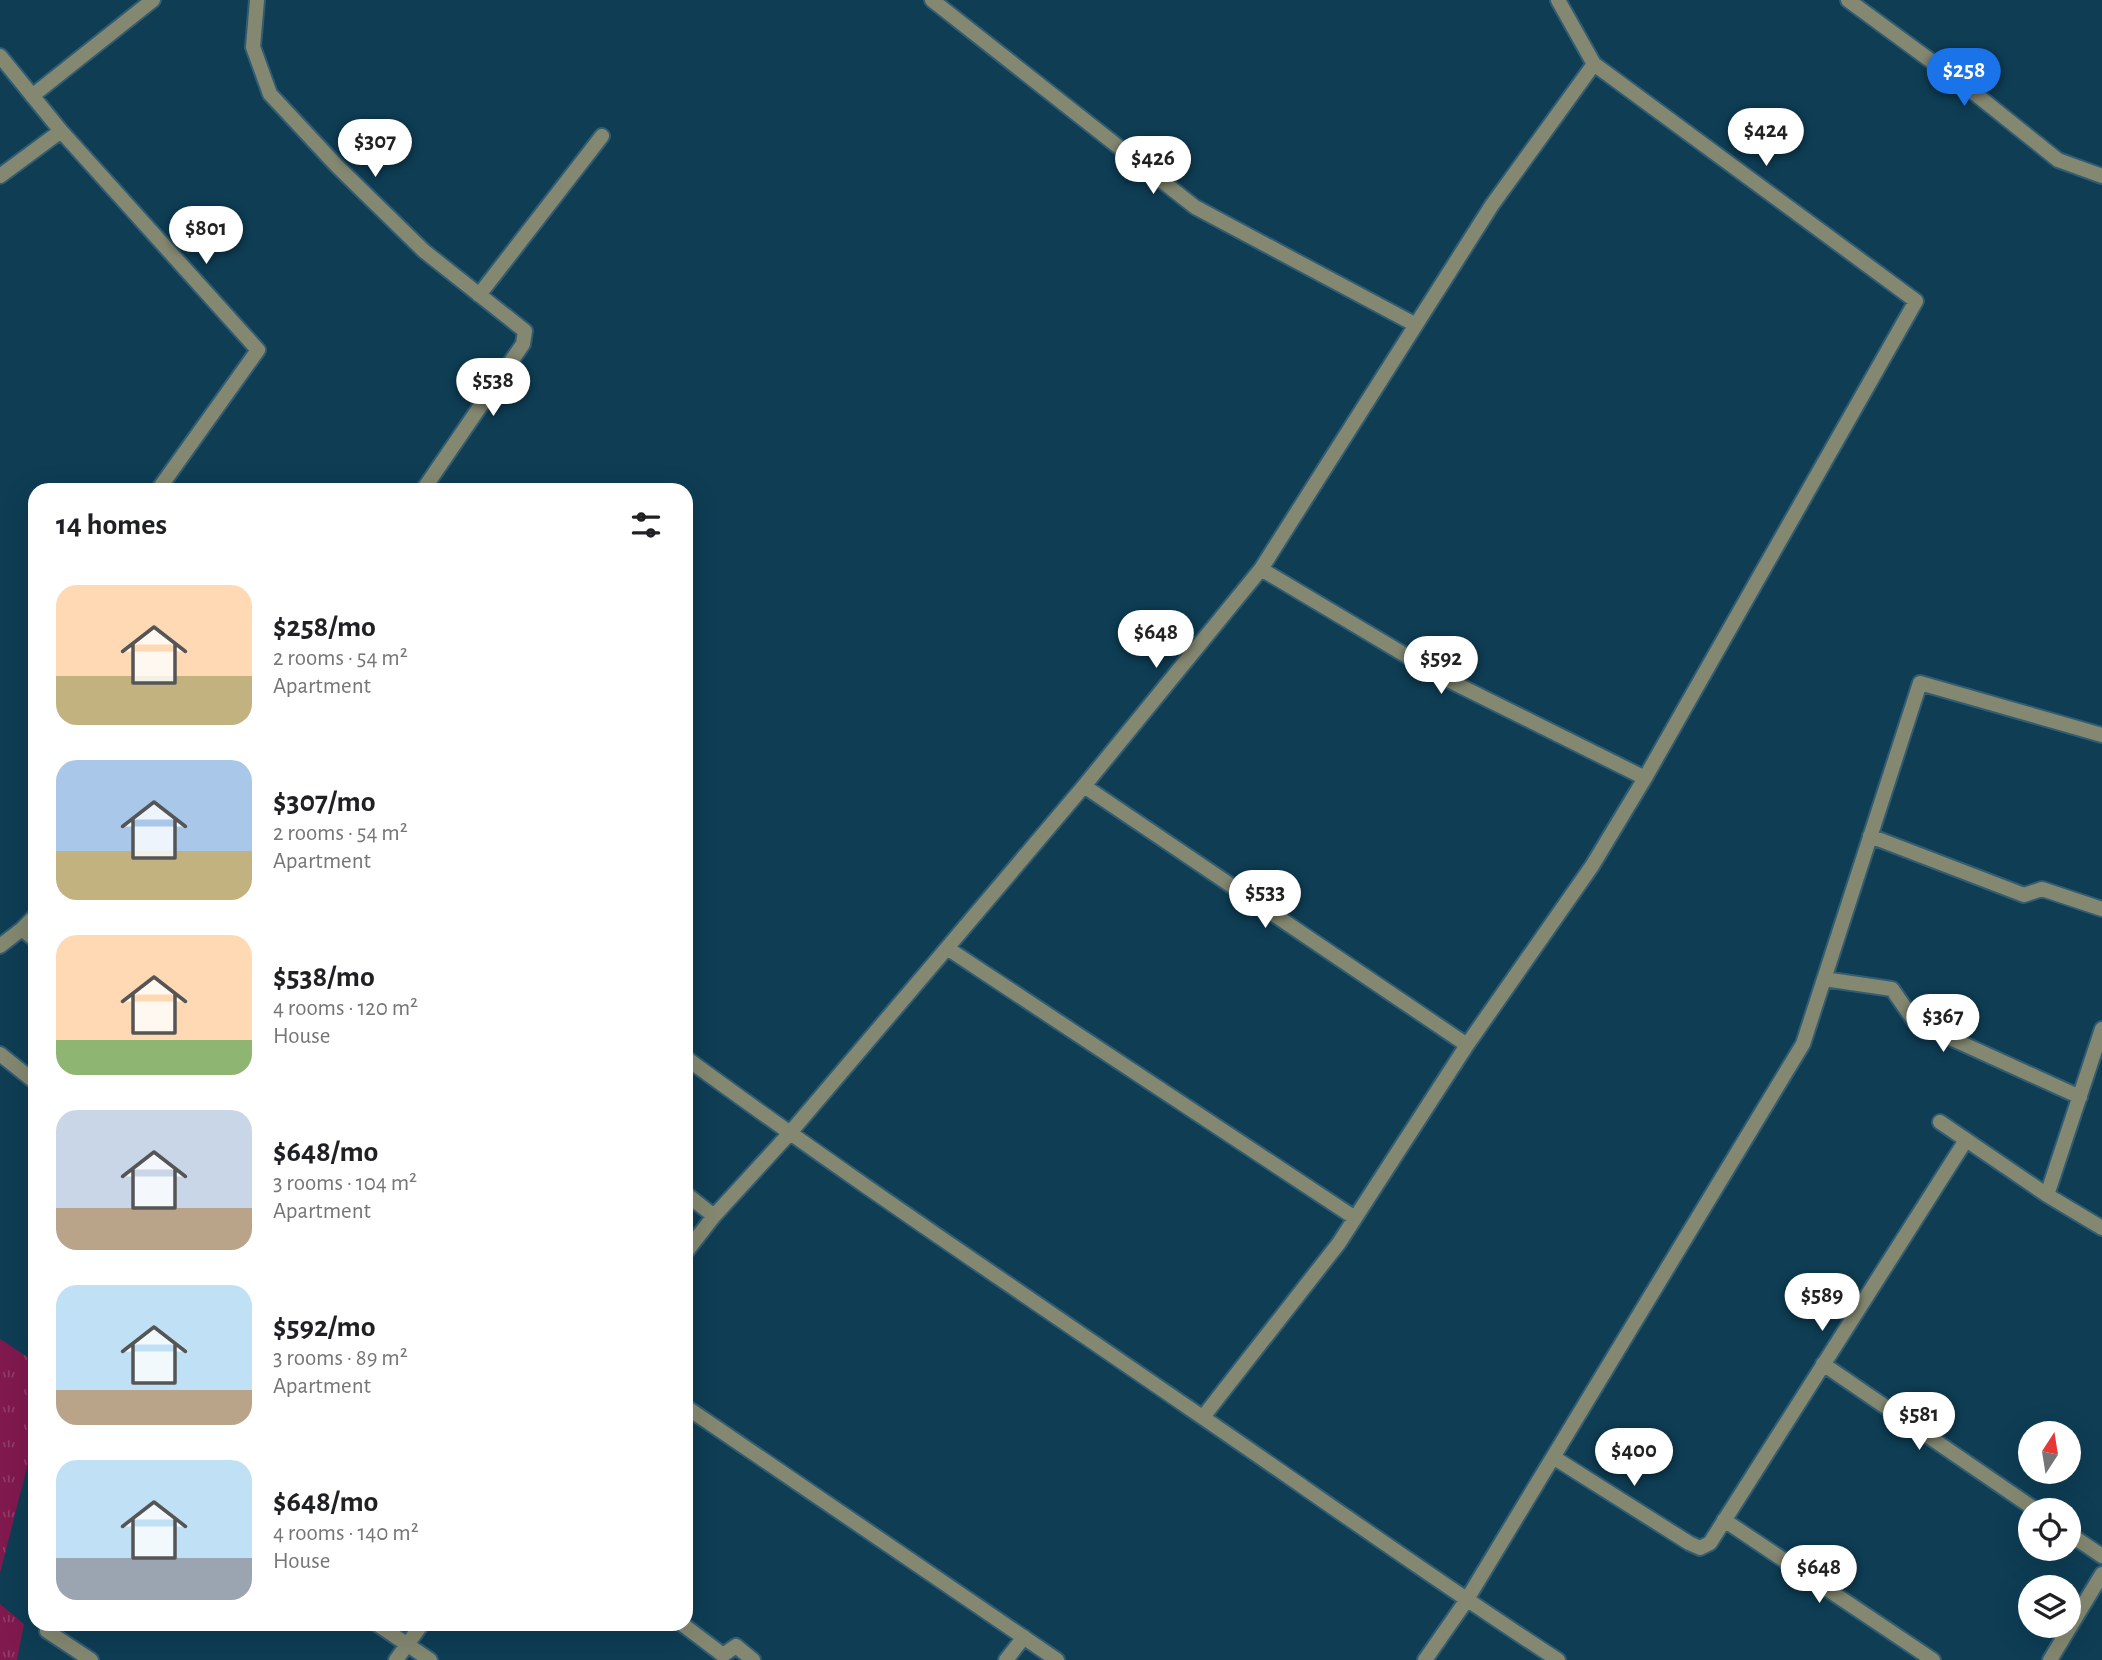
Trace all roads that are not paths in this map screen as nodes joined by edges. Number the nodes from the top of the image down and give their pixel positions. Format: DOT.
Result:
graph roads {
  1 [pos="153,0"];
  2 [pos="257,0"];
  3 [pos="932,0"];
  4 [pos="1558,0"];
  5 [pos="1848,0"];
  6 [pos="0,56"];
  7 [pos="1594,64"];
  8 [pos="32,96"];
  9 [pos="61,131"];
  10 [pos="602,136"];
  11 [pos="0,176"];
  12 [pos="2102,176"];
  13 [pos="479,295"];
  14 [pos="1416,325"];
  15 [pos="163,483"];
  16 [pos="428,483"];
  17 [pos="1261,569"];
  18 [pos="2102,735"];
  19 [pos="1645,778"];
  20 [pos="1084,786"];
  21 [pos="1870,836"];
  22 [pos="2102,909"];
  23 [pos="28,923"];
  24 [pos="22,929"];
  25 [pos="28,934"];
  26 [pos="0,946"];
  27 [pos="947,948"];
  28 [pos="1824,979"];
  29 [pos="2102,1029"];
  30 [pos="1466,1045"];
  31 [pos="0,1054"];
  32 [pos="693,1063"];
  33 [pos="28,1076"];
  34 [pos="2080,1097"];
  35 [pos="1940,1122"];
  36 [pos="789,1134"];
  37 [pos="1966,1140"];
  38 [pos="2047,1195"];
  39 [pos="693,1200"];
  40 [pos="714,1216"];
  41 [pos="1355,1218"];
  42 [pos="2102,1228"];
  43 [pos="693,1243"];
  44 [pos="1823,1364"];
  45 [pos="693,1412"];
  46 [pos="1203,1417"];
  47 [pos="1553,1457"];
  48 [pos="2018,1498"];
  49 [pos="1724,1520"];
  50 [pos="2081,1542"];
  51 [pos="2102,1556"];
  52 [pos="2102,1574"];
  53 [pos="1466,1601"];
  54 [pos="47,1631"];
  55 [pos="388,1631"];
  56 [pos="417,1631"];
  57 [pos="691,1631"];
  58 [pos="1024,1637"];
  59 [pos="408,1643"];
  60 [pos="91,1660"];
  61 [pos="396,1660"];
  62 [pos="430,1660"];
  63 [pos="753,1660"];
  64 [pos="1006,1660"];
  65 [pos="1056,1660"];
  66 [pos="1425,1660"];
  67 [pos="1558,1660"];
  68 [pos="1933,1660"];
  69 [pos="2050,1660"];
  1 -- 8 [label="street"];
  2 -- 13 [label="street"];
  3 -- 14 [label="street"];
  4 -- 7 [label="street"];
  5 -- 12 [label="street"];
  6 -- 8 [label="street"];
  7 -- 14 [label="street"];
  7 -- 19 [label="street"];
  8 -- 9 [label="street"];
  9 -- 11 [label="street"];
  9 -- 15 [label="street"];
  10 -- 13 [label="street"];
  13 -- 16 [label="street"];
  14 -- 17 [label="street"];
  17 -- 19 [label="street"];
  17 -- 20 [label="street"];
  18 -- 21 [label="street"];
  19 -- 30 [label="street"];
  20 -- 27 [label="street"];
  20 -- 30 [label="street"];
  21 -- 22 [label="street"];
  21 -- 28 [label="street"];
  23 -- 24 [label="street"];
  24 -- 25 [label="street"];
  24 -- 26 [label="street"];
  27 -- 36 [label="street"];
  27 -- 41 [label="street"];
  28 -- 34 [label="street"];
  28 -- 47 [label="street"];
  29 -- 34 [label="street"];
  30 -- 41 [label="street"];
  31 -- 33 [label="street"];
  32 -- 36 [label="street"];
  34 -- 38 [label="street"];
  35 -- 37 [label="street"];
  36 -- 40 [label="street"];
  36 -- 46 [label="street"];
  37 -- 38 [label="street"];
  37 -- 44 [label="street"];
  38 -- 42 [label="street"];
  39 -- 40 [label="street"];
  40 -- 43 [label="street"];
  41 -- 46 [label="street"];
  44 -- 48 [label="street"];
  44 -- 49 [label="street"];
  45 -- 58 [label="street"];
  46 -- 53 [label="street"];
  47 -- 49 [label="street"];
  47 -- 53 [label="street"];
  49 -- 68 [label="street"];
  50 -- 51 [label="street"];
  52 -- 69 [label="street"];
  53 -- 66 [label="street"];
  53 -- 67 [label="street"];
  54 -- 60 [label="street"];
  55 -- 59 [label="street"];
  56 -- 59 [label="street"];
  57 -- 63 [label="street"];
  58 -- 64 [label="street"];
  58 -- 65 [label="street"];
  59 -- 61 [label="street"];
  59 -- 62 [label="street"];
}
